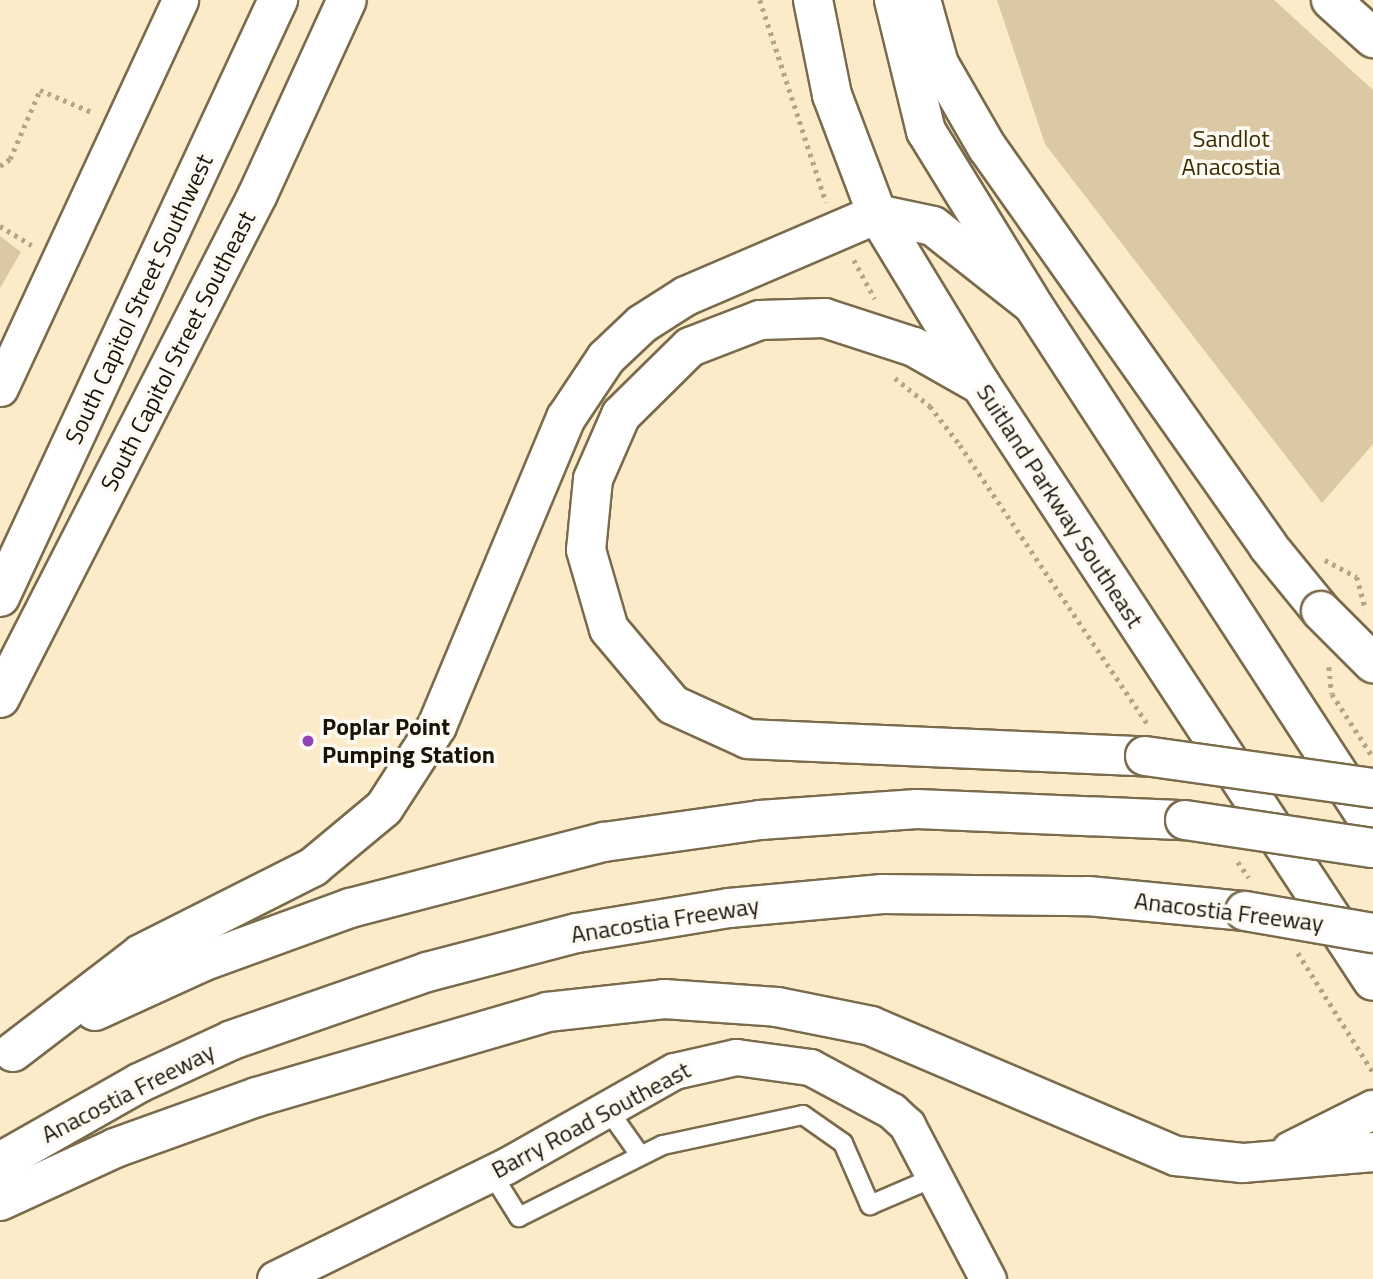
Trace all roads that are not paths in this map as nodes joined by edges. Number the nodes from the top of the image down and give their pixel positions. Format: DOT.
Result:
graph roads {
  1 [pos="180,0"];
  2 [pos="278,0"];
  3 [pos="347,0"];
  4 [pos="813,0"];
  5 [pos="894,0"];
  6 [pos="921,0"];
  7 [pos="1331,0"];
  8 [pos="1373,38"];
  9 [pos="877,214"];
  10 [pos="1033,305"];
  11 [pos="981,385"];
  12 [pos="0,388"];
  13 [pos="0,597"];
  14 [pos="1373,663"];
  15 [pos="0,698"];
  16 [pos="1373,788"];
  17 [pos="1373,827"];
  18 [pos="1373,848"];
  19 [pos="1373,933"];
  20 [pos="1373,981"];
  21 [pos="6,1055"];
  22 [pos="606,1107"];
  23 [pos="1373,1110"];
  24 [pos="1373,1152"];
  25 [pos="640,1155"];
  26 [pos="1270,1161"];
  27 [pos="0,1162"];
  28 [pos="492,1174"];
  29 [pos="936,1177"];
  30 [pos="0,1201"];
  31 [pos="276,1279"];
  32 [pos="988,1279"];
  1 -- 12 [label="street"];
  2 -- 13 [label="main road, South Capitol Street Southwest"];
  3 -- 15 [label="main road, South Capitol Street Southeast"];
  4 -- 9 [label="main road, Suitland Parkway Southeast"];
  5 -- 10 [label="main road"];
  6 -- 14 [label="main road, bridge"];
  7 -- 8 [label="main road"];
  9 -- 10 [label="main road"];
  9 -- 11 [label="main road, Suitland Parkway Southeast"];
  9 -- 21 [label="main road"];
  10 -- 17 [label="main road"];
  11 -- 16 [label="main road, bridge"];
  11 -- 20 [label="main road, Suitland Parkway Southeast"];
  18 -- 21 [label="main road, bridge"];
  19 -- 27 [label="main road, Anacostia Freeway, bridge"];
  22 -- 25 [label="lane"];
  22 -- 28 [label="street, Barry Road Southeast"];
  22 -- 29 [label="street, Barry Road Southeast"];
  23 -- 26 [label="main road"];
  24 -- 26 [label="main road"];
  25 -- 28 [label="lane"];
  25 -- 29 [label="lane"];
  26 -- 30 [label="main road"];
  28 -- 31 [label="street, Barry Road Southeast"];
  29 -- 32 [label="street, Barry Road Southeast"];
}
